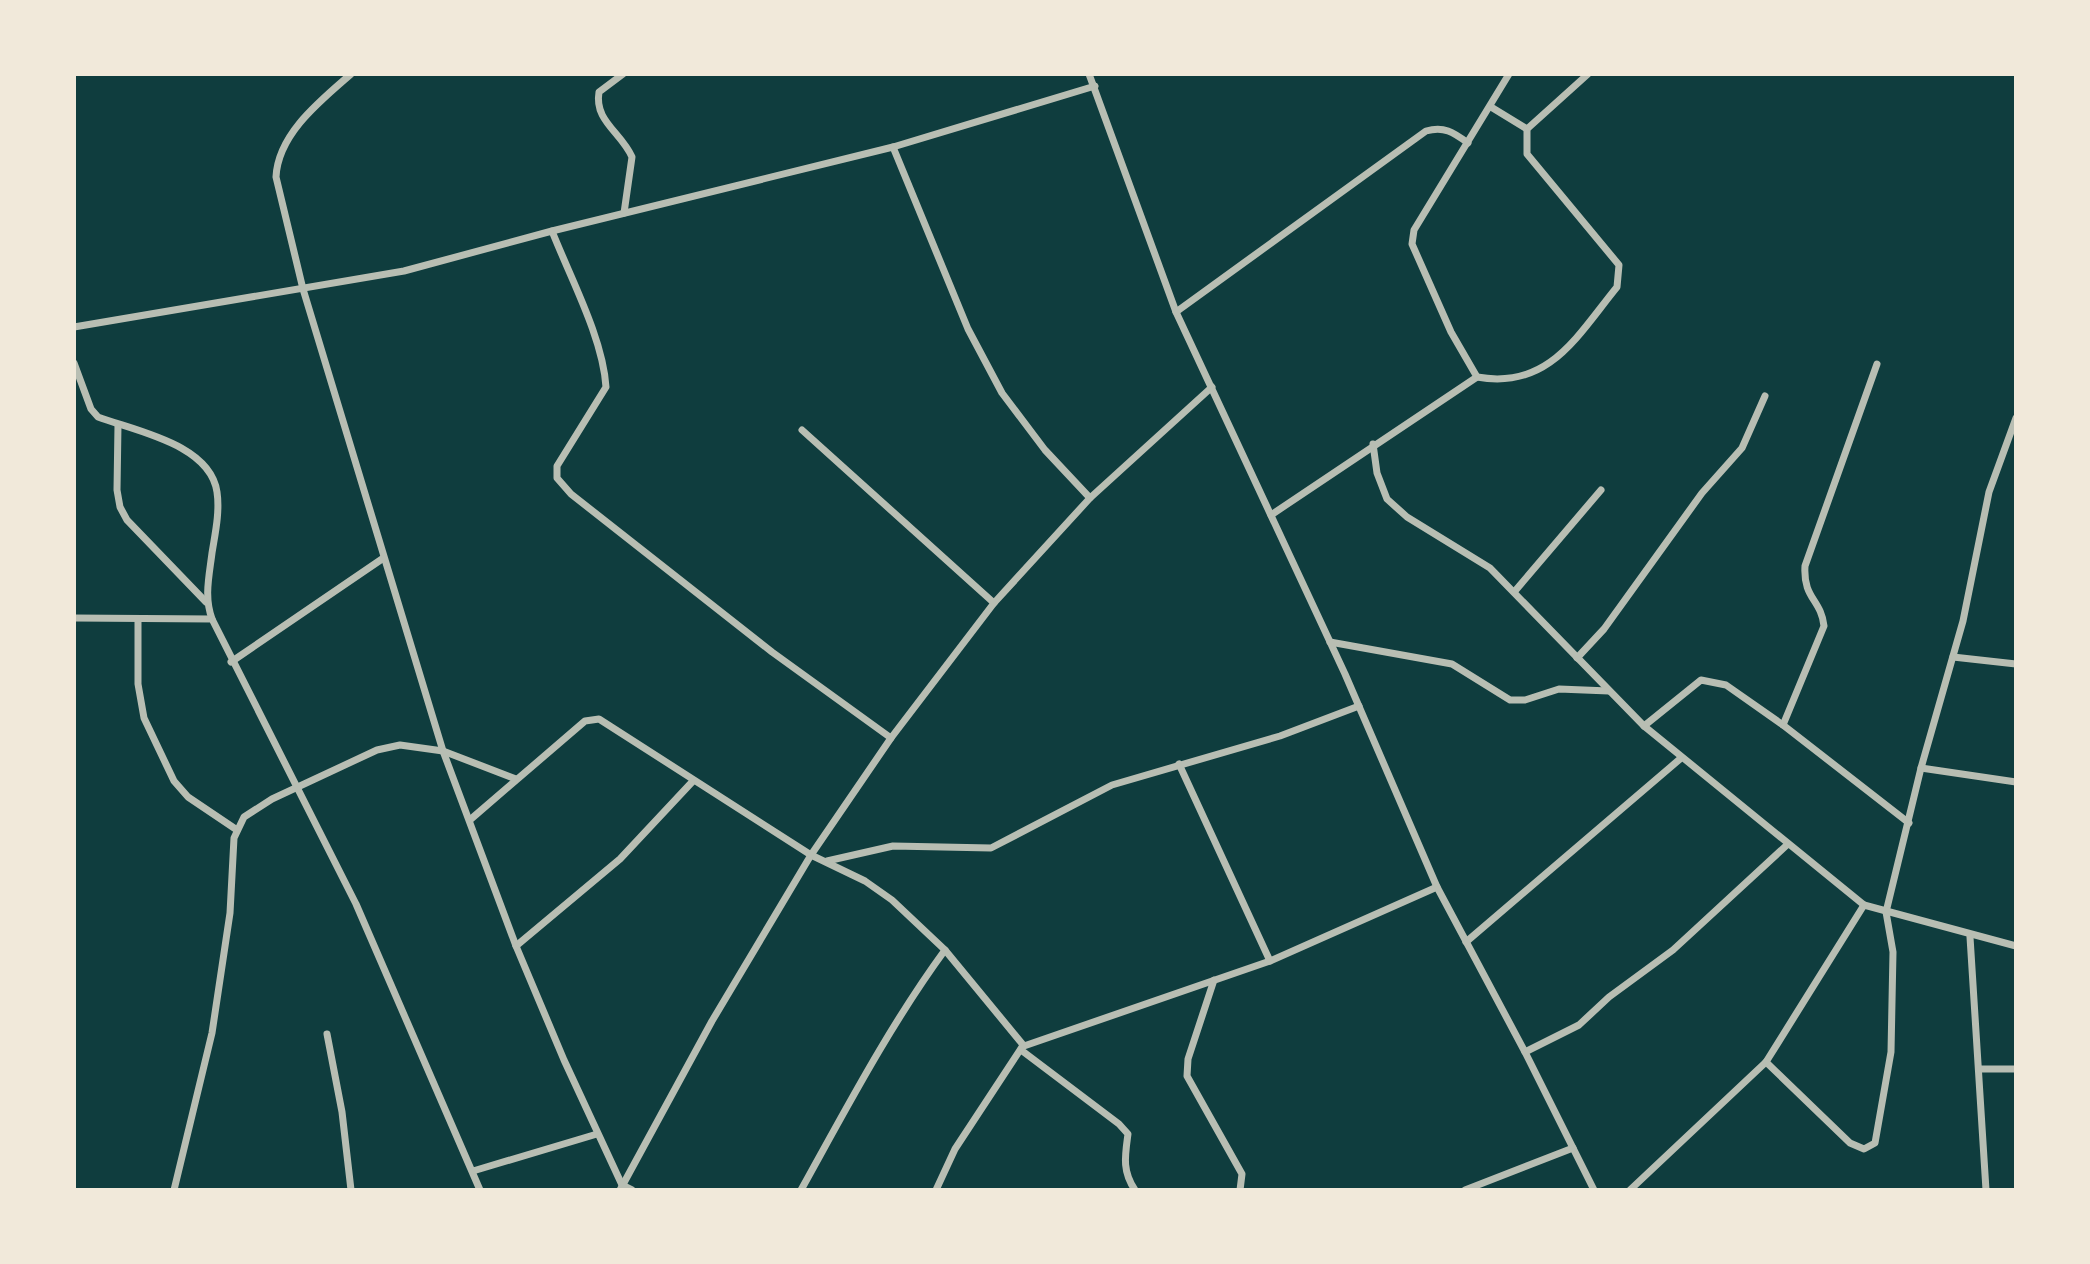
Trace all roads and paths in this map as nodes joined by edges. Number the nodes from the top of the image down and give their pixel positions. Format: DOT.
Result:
graph roads {
  1 [pos="351,74"];
  2 [pos="623,74"];
  3 [pos="1089,74"];
  4 [pos="1509,74"];
  5 [pos="1588,74"];
  6 [pos="1095,86"];
  7 [pos="1491,107"];
  8 [pos="1527,129"];
  9 [pos="1468,143"];
  10 [pos="893,147"];
  11 [pos="624,213"];
  12 [pos="552,231"];
  13 [pos="303,289"];
  14 [pos="1176,312"];
  15 [pos="74,327"];
  16 [pos="74,363"];
  17 [pos="1877,364"];
  18 [pos="1477,377"];
  19 [pos="1212,387"];
  20 [pos="1765,396"];
  21 [pos="2016,418"];
  22 [pos="118,425"];
  23 [pos="802,430"];
  24 [pos="1373,444"];
  25 [pos="1601,490"];
  26 [pos="1090,498"];
  27 [pos="1271,515"];
  28 [pos="382,559"];
  29 [pos="1515,591"];
  30 [pos="206,602"];
  31 [pos="994,603"];
  32 [pos="74,618"];
  33 [pos="212,619"];
  34 [pos="138,621"];
  35 [pos="1330,642"];
  36 [pos="1953,657"];
  37 [pos="1577,658"];
  38 [pos="231,662"];
  39 [pos="2016,664"];
  40 [pos="1609,691"];
  41 [pos="1359,706"];
  42 [pos="1783,725"];
  43 [pos="1644,726"];
  44 [pos="891,738"];
  45 [pos="443,751"];
  46 [pos="1680,759"];
  47 [pos="1179,764"];
  48 [pos="1921,768"];
  49 [pos="516,779"];
  50 [pos="693,781"];
  51 [pos="2016,782"];
  52 [pos="297,787"];
  53 [pos="471,819"];
  54 [pos="1909,823"];
  55 [pos="237,830"];
  56 [pos="1788,844"];
  57 [pos="811,855"];
  58 [pos="827,861"];
  59 [pos="1437,887"];
  60 [pos="1864,905"];
  61 [pos="1886,912"];
  62 [pos="1970,937"];
  63 [pos="1466,942"];
  64 [pos="516,946"];
  65 [pos="2016,946"];
  66 [pos="945,950"];
  67 [pos="1270,961"];
  68 [pos="1214,980"];
  69 [pos="327,1034"];
  70 [pos="1022,1048"];
  71 [pos="1525,1052"];
  72 [pos="1766,1062"];
  73 [pos="1980,1069"];
  74 [pos="2016,1069"];
  75 [pos="597,1134"];
  76 [pos="1573,1148"];
  77 [pos="473,1171"];
  78 [pos="621,1188"];
  79 [pos="174,1190"];
  80 [pos="351,1190"];
  81 [pos="480,1190"];
  82 [pos="632,1190"];
  83 [pos="801,1190"];
  84 [pos="936,1190"];
  85 [pos="1135,1190"];
  86 [pos="1240,1190"];
  87 [pos="1465,1190"];
  88 [pos="1594,1190"];
  89 [pos="1630,1190"];
  90 [pos="1986,1190"];
  1 -- 13 [label="street"];
  2 -- 11 [label="street"];
  3 -- 6 [label="street"];
  4 -- 7 [label="street"];
  5 -- 8 [label="street"];
  6 -- 10 [label="street"];
  6 -- 14 [label="street"];
  7 -- 8 [label="street"];
  7 -- 9 [label="street"];
  8 -- 18 [label="street"];
  9 -- 14 [label="street"];
  9 -- 18 [label="street"];
  10 -- 11 [label="street"];
  10 -- 26 [label="street"];
  11 -- 12 [label="street"];
  12 -- 13 [label="street"];
  12 -- 44 [label="street"];
  13 -- 15 [label="street"];
  13 -- 28 [label="street"];
  14 -- 19 [label="street"];
  16 -- 22 [label="street"];
  17 -- 42 [label="street"];
  18 -- 24 [label="street"];
  19 -- 26 [label="street"];
  19 -- 27 [label="street"];
  20 -- 37 [label="street"];
  21 -- 36 [label="street"];
  22 -- 30 [label="street"];
  22 -- 30 [label="street"];
  23 -- 31 [label="street"];
  24 -- 27 [label="street"];
  24 -- 29 [label="street"];
  25 -- 29 [label="street"];
  26 -- 31 [label="street"];
  27 -- 35 [label="street"];
  28 -- 38 [label="street"];
  28 -- 45 [label="street"];
  29 -- 37 [label="street"];
  30 -- 33 [label="street"];
  31 -- 44 [label="street"];
  32 -- 34 [label="street"];
  33 -- 34 [label="street"];
  33 -- 38 [label="street"];
  34 -- 55 [label="street"];
  35 -- 40 [label="street"];
  35 -- 41 [label="street"];
  36 -- 39 [label="street"];
  36 -- 48 [label="street"];
  37 -- 40 [label="street"];
  38 -- 52 [label="street"];
  40 -- 43 [label="street"];
  41 -- 47 [label="street"];
  41 -- 59 [label="street"];
  42 -- 43 [label="street"];
  42 -- 54 [label="street"];
  43 -- 46 [label="street"];
  44 -- 57 [label="street"];
  45 -- 49 [label="street"];
  45 -- 52 [label="street"];
  45 -- 53 [label="street"];
  46 -- 56 [label="street"];
  46 -- 63 [label="street"];
  47 -- 58 [label="street"];
  47 -- 67 [label="street"];
  48 -- 51 [label="street"];
  48 -- 54 [label="street"];
  49 -- 50 [label="street"];
  49 -- 53 [label="street"];
  50 -- 57 [label="street"];
  50 -- 64 [label="street"];
  52 -- 55 [label="street"];
  52 -- 77 [label="street"];
  53 -- 64 [label="street"];
  54 -- 61 [label="street"];
  55 -- 79 [label="street"];
  56 -- 60 [label="street"];
  56 -- 71 [label="street"];
  57 -- 58 [label="street"];
  57 -- 78 [label="street"];
  58 -- 66 [label="street"];
  59 -- 63 [label="street"];
  59 -- 67 [label="street"];
  60 -- 61 [label="street"];
  60 -- 72 [label="street"];
  61 -- 62 [label="street"];
  61 -- 72 [label="street"];
  62 -- 65 [label="street"];
  62 -- 73 [label="street"];
  63 -- 71 [label="street"];
  64 -- 75 [label="street"];
  66 -- 70 [label="street"];
  66 -- 83 [label="street"];
  67 -- 68 [label="street"];
  68 -- 70 [label="street"];
  68 -- 86 [label="street"];
  69 -- 80 [label="street"];
  70 -- 84 [label="street"];
  70 -- 85 [label="street"];
  71 -- 76 [label="street"];
  72 -- 89 [label="street"];
  73 -- 74 [label="street"];
  73 -- 90 [label="street"];
  75 -- 77 [label="street"];
  75 -- 78 [label="street"];
  76 -- 87 [label="street"];
  76 -- 88 [label="street"];
  77 -- 81 [label="street"];
  78 -- 82 [label="street"];
}
